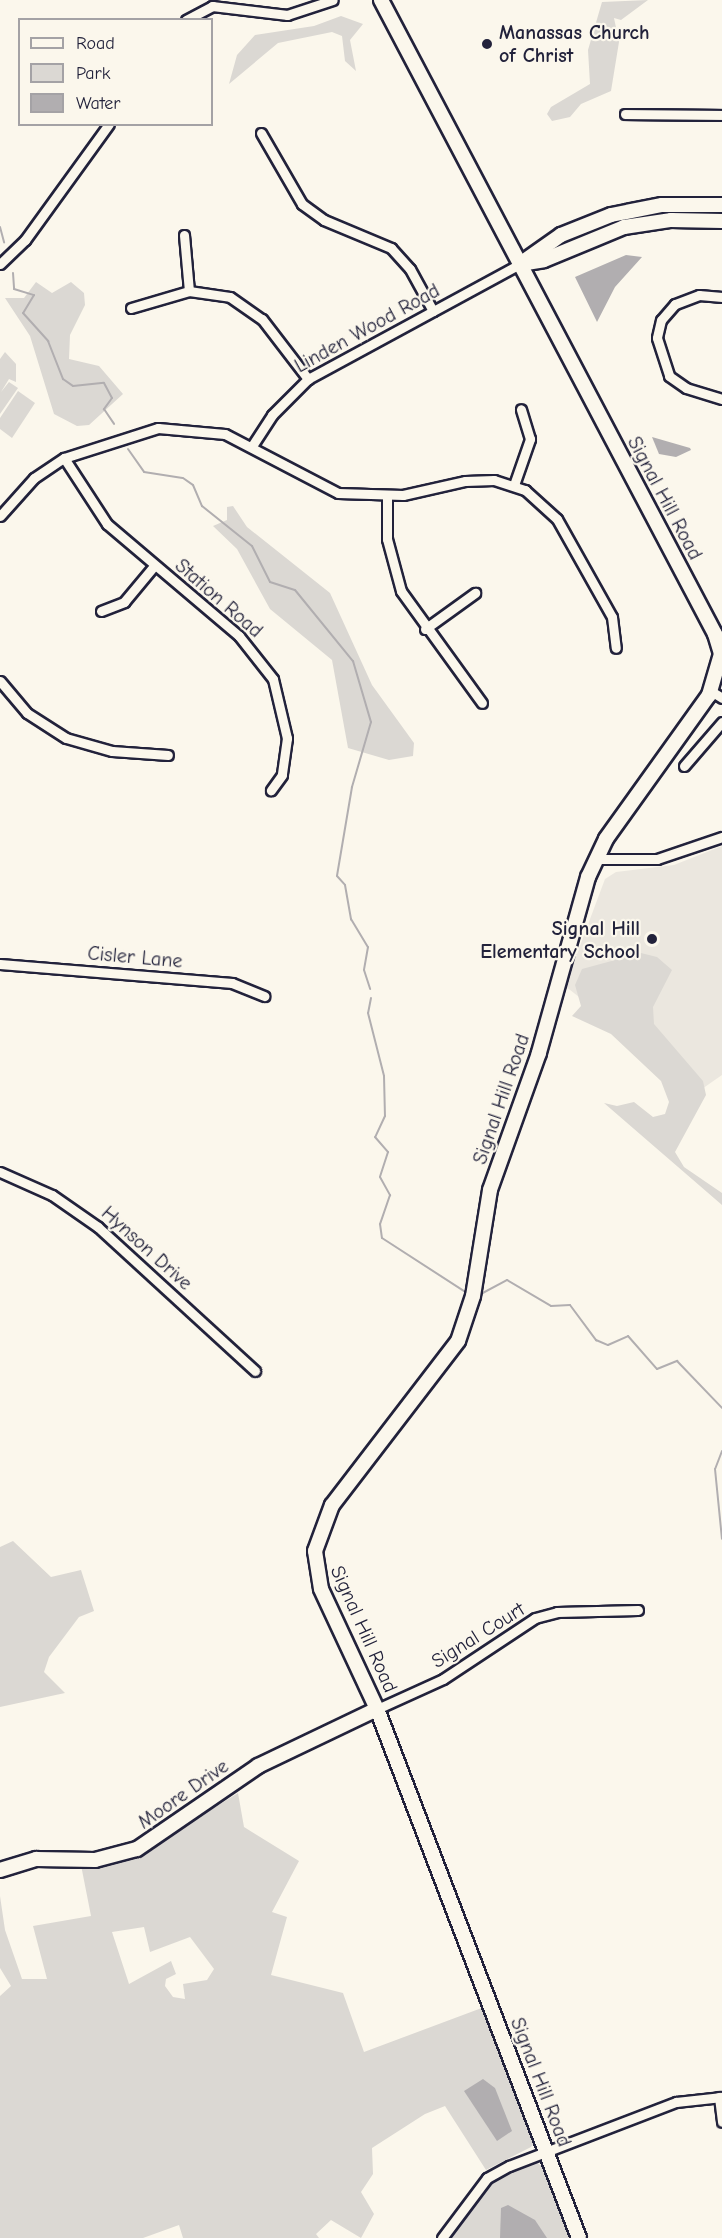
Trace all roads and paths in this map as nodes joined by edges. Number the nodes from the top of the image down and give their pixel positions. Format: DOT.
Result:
graph roads {
  1 [pos="333,0"];
  2 [pos="381,0"];
  3 [pos="190,18"];
  4 [pos="625,114"];
  5 [pos="722,115"];
  6 [pos="108,126"];
  7 [pos="261,133"];
  8 [pos="722,205"];
  9 [pos="722,221"];
  10 [pos="184,235"];
  11 [pos="0,264"];
  12 [pos="520,264"];
  13 [pos="189,291"];
  14 [pos="722,297"];
  15 [pos="131,308"];
  16 [pos="433,310"];
  17 [pos="308,379"];
  18 [pos="722,399"];
  19 [pos="521,409"];
  20 [pos="252,446"];
  21 [pos="64,458"];
  22 [pos="514,485"];
  23 [pos="387,497"];
  24 [pos="0,516"];
  25 [pos="154,566"];
  26 [pos="475,593"];
  27 [pos="101,611"];
  28 [pos="425,629"];
  29 [pos="616,648"];
  30 [pos="721,657"];
  31 [pos="1,684"];
  32 [pos="716,695"];
  33 [pos="482,703"];
  34 [pos="722,722"];
  35 [pos="168,755"];
  36 [pos="684,766"];
  37 [pos="271,790"];
  38 [pos="722,837"];
  39 [pos="595,859"];
  40 [pos="0,964"];
  41 [pos="264,996"];
  42 [pos="0,1172"];
  43 [pos="255,1371"];
  44 [pos="638,1610"];
  45 [pos="377,1709"];
  46 [pos="0,1870"];
  47 [pos="720,2097"];
  48 [pos="722,2122"];
  49 [pos="547,2151"];
  50 [pos="442,2238"];
  51 [pos="579,2238"];
  1 -- 3 [label="street"];
  2 -- 12 [label="main road, Signal Hill Road"];
  4 -- 5 [label="street"];
  6 -- 11 [label="street"];
  7 -- 16 [label="street"];
  8 -- 12 [label="main road"];
  9 -- 12 [label="main road"];
  10 -- 13 [label="street"];
  12 -- 16 [label="street, Linden Wood Road"];
  12 -- 30 [label="main road, Signal Hill Road"];
  13 -- 15 [label="street"];
  13 -- 17 [label="street"];
  14 -- 18 [label="street"];
  16 -- 17 [label="street, Linden Wood Road"];
  17 -- 20 [label="street, Linden Wood Road"];
  19 -- 22 [label="street"];
  20 -- 21 [label="street"];
  20 -- 23 [label="street"];
  21 -- 24 [label="street"];
  21 -- 25 [label="street, Station Road"];
  22 -- 23 [label="street"];
  22 -- 29 [label="street"];
  23 -- 28 [label="street"];
  25 -- 27 [label="street"];
  25 -- 37 [label="street, Station Road"];
  26 -- 28 [label="street"];
  28 -- 33 [label="street"];
  30 -- 32 [label="main road, Signal Hill Road"];
  31 -- 35 [label="street"];
  32 -- 39 [label="main road, Signal Hill Road"];
  34 -- 36 [label="street"];
  38 -- 39 [label="street"];
  39 -- 45 [label="main road, Signal Hill Road"];
  40 -- 41 [label="street, Cisler Lane"];
  42 -- 43 [label="street, Hynson Drive"];
  44 -- 45 [label="street, Signal Court"];
  45 -- 46 [label="main road, Moore Drive"];
  45 -- 49 [label="main road, Signal Hill Road"];
  47 -- 48 [label="street"];
  47 -- 49 [label="street"];
  49 -- 50 [label="street"];
  49 -- 51 [label="main road, Signal Hill Road"];
}
